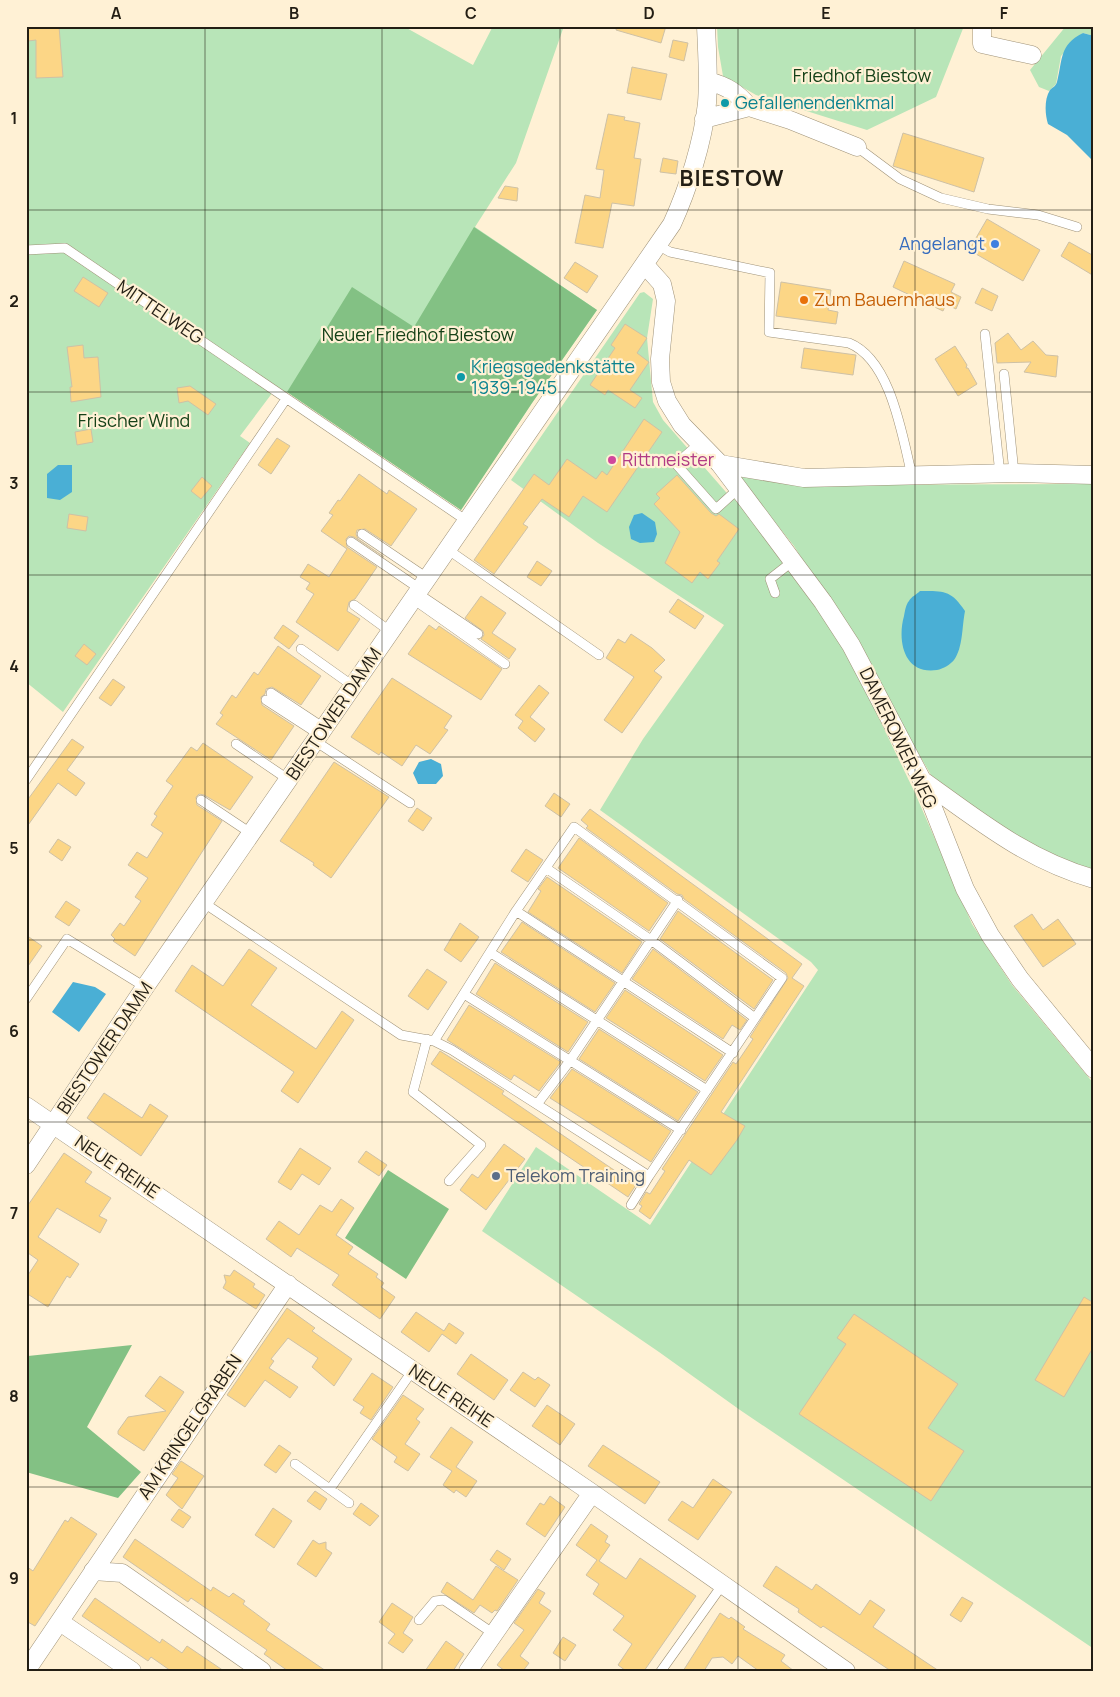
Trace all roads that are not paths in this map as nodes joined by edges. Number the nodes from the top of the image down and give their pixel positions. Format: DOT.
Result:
graph roads {
  1 [pos="706,26"];
  2 [pos="982,26"];
  3 [pos="1032,55"];
  4 [pos="708,81"];
  5 [pos="748,107"];
  6 [pos="704,120"];
  7 [pos="856,148"];
  8 [pos="1077,227"];
  9 [pos="658,245"];
  10 [pos="26,250"];
  11 [pos="645,265"];
  12 [pos="985,334"];
  13 [pos="1004,374"];
  14 [pos="286,399"];
  15 [pos="700,443"];
  16 [pos="720,464"];
  17 [pos="1007,473"];
  18 [pos="1094,475"];
  19 [pos="912,476"];
  20 [pos="738,488"];
  21 [pos="467,521"];
  22 [pos="362,534"];
  23 [pos="351,542"];
  24 [pos="447,549"];
  25 [pos="793,561"];
  26 [pos="419,590"];
  27 [pos="775,592"];
  28 [pos="354,605"];
  29 [pos="391,632"];
  30 [pos="478,634"];
  31 [pos="301,650"];
  32 [pos="599,655"];
  33 [pos="505,664"];
  34 [pos="353,686"];
  35 [pos="268,696"];
  36 [pos="320,735"];
  37 [pos="236,744"];
  38 [pos="27,778"];
  39 [pos="288,780"];
  40 [pos="922,780"];
  41 [pos="201,800"];
  42 [pos="410,803"];
  43 [pos="252,834"];
  44 [pos="546,868"];
  45 [pos="1094,879"];
  46 [pos="678,900"];
  47 [pos="204,903"];
  48 [pos="516,911"];
  49 [pos="651,940"];
  50 [pos="491,953"];
  51 [pos="623,980"];
  52 [pos="145,987"];
  53 [pos="464,994"];
  54 [pos="26,999"];
  55 [pos="755,1018"];
  56 [pos="596,1022"];
  57 [pos="430,1040"];
  58 [pos="733,1053"];
  59 [pos="569,1062"];
  60 [pos="1094,1069"];
  61 [pos="707,1090"];
  62 [pos="538,1103"];
  63 [pos="26,1106"];
  64 [pos="54,1123"];
  65 [pos="681,1130"];
  66 [pos="26,1165"];
  67 [pos="649,1176"];
  68 [pos="449,1181"];
  69 [pos="631,1205"];
  70 [pos="288,1284"];
  71 [pos="413,1370"];
  72 [pos="295,1464"];
  73 [pos="330,1489"];
  74 [pos="592,1493"];
  75 [pos="349,1503"];
  76 [pos="93,1571"];
  77 [pos="723,1584"];
  78 [pos="419,1620"];
  79 [pos="60,1622"];
  80 [pos="494,1634"];
  81 [pos="26,1671"];
  82 [pos="132,1671"];
  83 [pos="262,1671"];
  84 [pos="468,1671"];
  85 [pos="660,1671"];
  86 [pos="846,1671"];
  1 -- 4 [label="street, BIESTOWER DAMM"];
  2 -- 3 [label="street"];
  4 -- 5 [label="street"];
  4 -- 6 [label="street, BIESTOWER DAMM"];
  5 -- 6 [label="street"];
  5 -- 7 [label="street"];
  6 -- 9 [label="street, BIESTOWER DAMM"];
  7 -- 8 [label="lane"];
  9 -- 11 [label="street, BIESTOWER DAMM"];
  9 -- 19 [label="lane"];
  10 -- 14 [label="lane, MITTELWEG"];
  11 -- 15 [label="street, DAMEROWER WEG"];
  11 -- 21 [label="street, BIESTOWER DAMM"];
  12 -- 17 [label="lane"];
  13 -- 17 [label="lane"];
  14 -- 21 [label="lane, MITTELWEG"];
  14 -- 38 [label="lane"];
  15 -- 16 [label="street, DAMEROWER WEG"];
  15 -- 20 [label="lane"];
  16 -- 19 [label="street"];
  16 -- 20 [label="street, DAMEROWER WEG"];
  17 -- 18 [label="street"];
  17 -- 19 [label="street"];
  20 -- 25 [label="street, DAMEROWER WEG"];
  21 -- 24 [label="street, BIESTOWER DAMM"];
  22 -- 26 [label="lane"];
  23 -- 26 [label="lane"];
  24 -- 26 [label="street, BIESTOWER DAMM"];
  24 -- 32 [label="lane"];
  25 -- 27 [label="lane"];
  25 -- 40 [label="street, DAMEROWER WEG"];
  26 -- 29 [label="street, BIESTOWER DAMM"];
  26 -- 30 [label="lane"];
  26 -- 33 [label="lane"];
  28 -- 29 [label="lane"];
  29 -- 34 [label="street, BIESTOWER DAMM"];
  31 -- 34 [label="lane"];
  34 -- 36 [label="street, BIESTOWER DAMM"];
  35 -- 36 [label="lane"];
  36 -- 39 [label="street, BIESTOWER DAMM"];
  36 -- 42 [label="lane"];
  37 -- 39 [label="lane"];
  39 -- 43 [label="street, BIESTOWER DAMM"];
  40 -- 45 [label="street"];
  40 -- 60 [label="street, DAMEROWER WEG"];
  41 -- 43 [label="lane"];
  43 -- 47 [label="street, BIESTOWER DAMM"];
  44 -- 46 [label="lane"];
  44 -- 48 [label="lane"];
  44 -- 49 [label="lane"];
  46 -- 49 [label="lane"];
  46 -- 55 [label="lane"];
  47 -- 52 [label="street, BIESTOWER DAMM"];
  47 -- 57 [label="lane"];
  48 -- 50 [label="lane"];
  48 -- 51 [label="lane"];
  49 -- 51 [label="lane"];
  49 -- 55 [label="lane"];
  50 -- 53 [label="lane"];
  50 -- 56 [label="lane"];
  51 -- 56 [label="lane"];
  51 -- 58 [label="lane"];
  52 -- 54 [label="lane"];
  52 -- 64 [label="street, BIESTOWER DAMM"];
  53 -- 57 [label="lane"];
  53 -- 59 [label="lane"];
  55 -- 58 [label="lane"];
  56 -- 59 [label="lane"];
  56 -- 61 [label="lane"];
  57 -- 62 [label="lane"];
  57 -- 68 [label="lane"];
  58 -- 61 [label="lane"];
  59 -- 62 [label="lane"];
  59 -- 65 [label="lane"];
  61 -- 65 [label="lane"];
  62 -- 67 [label="lane"];
  63 -- 64 [label="street, NEUE REIHE"];
  64 -- 66 [label="street, BIESTOWER DAMM"];
  64 -- 70 [label="street, NEUE REIHE"];
  65 -- 67 [label="lane"];
  67 -- 69 [label="lane"];
  70 -- 71 [label="street, NEUE REIHE"];
  70 -- 76 [label="street, AM KRINGELGRABEN"];
  71 -- 73 [label="lane"];
  71 -- 74 [label="street, NEUE REIHE"];
  72 -- 73 [label="lane"];
  73 -- 75 [label="lane"];
  74 -- 77 [label="street, NEUE REIHE"];
  74 -- 80 [label="street"];
  76 -- 79 [label="street, AM KRINGELGRABEN"];
  76 -- 83 [label="street"];
  77 -- 85 [label="lane"];
  77 -- 86 [label="street, NEUE REIHE"];
  78 -- 80 [label="lane"];
  79 -- 81 [label="street, AM KRINGELGRABEN"];
  79 -- 82 [label="street"];
  80 -- 84 [label="street"];
}
